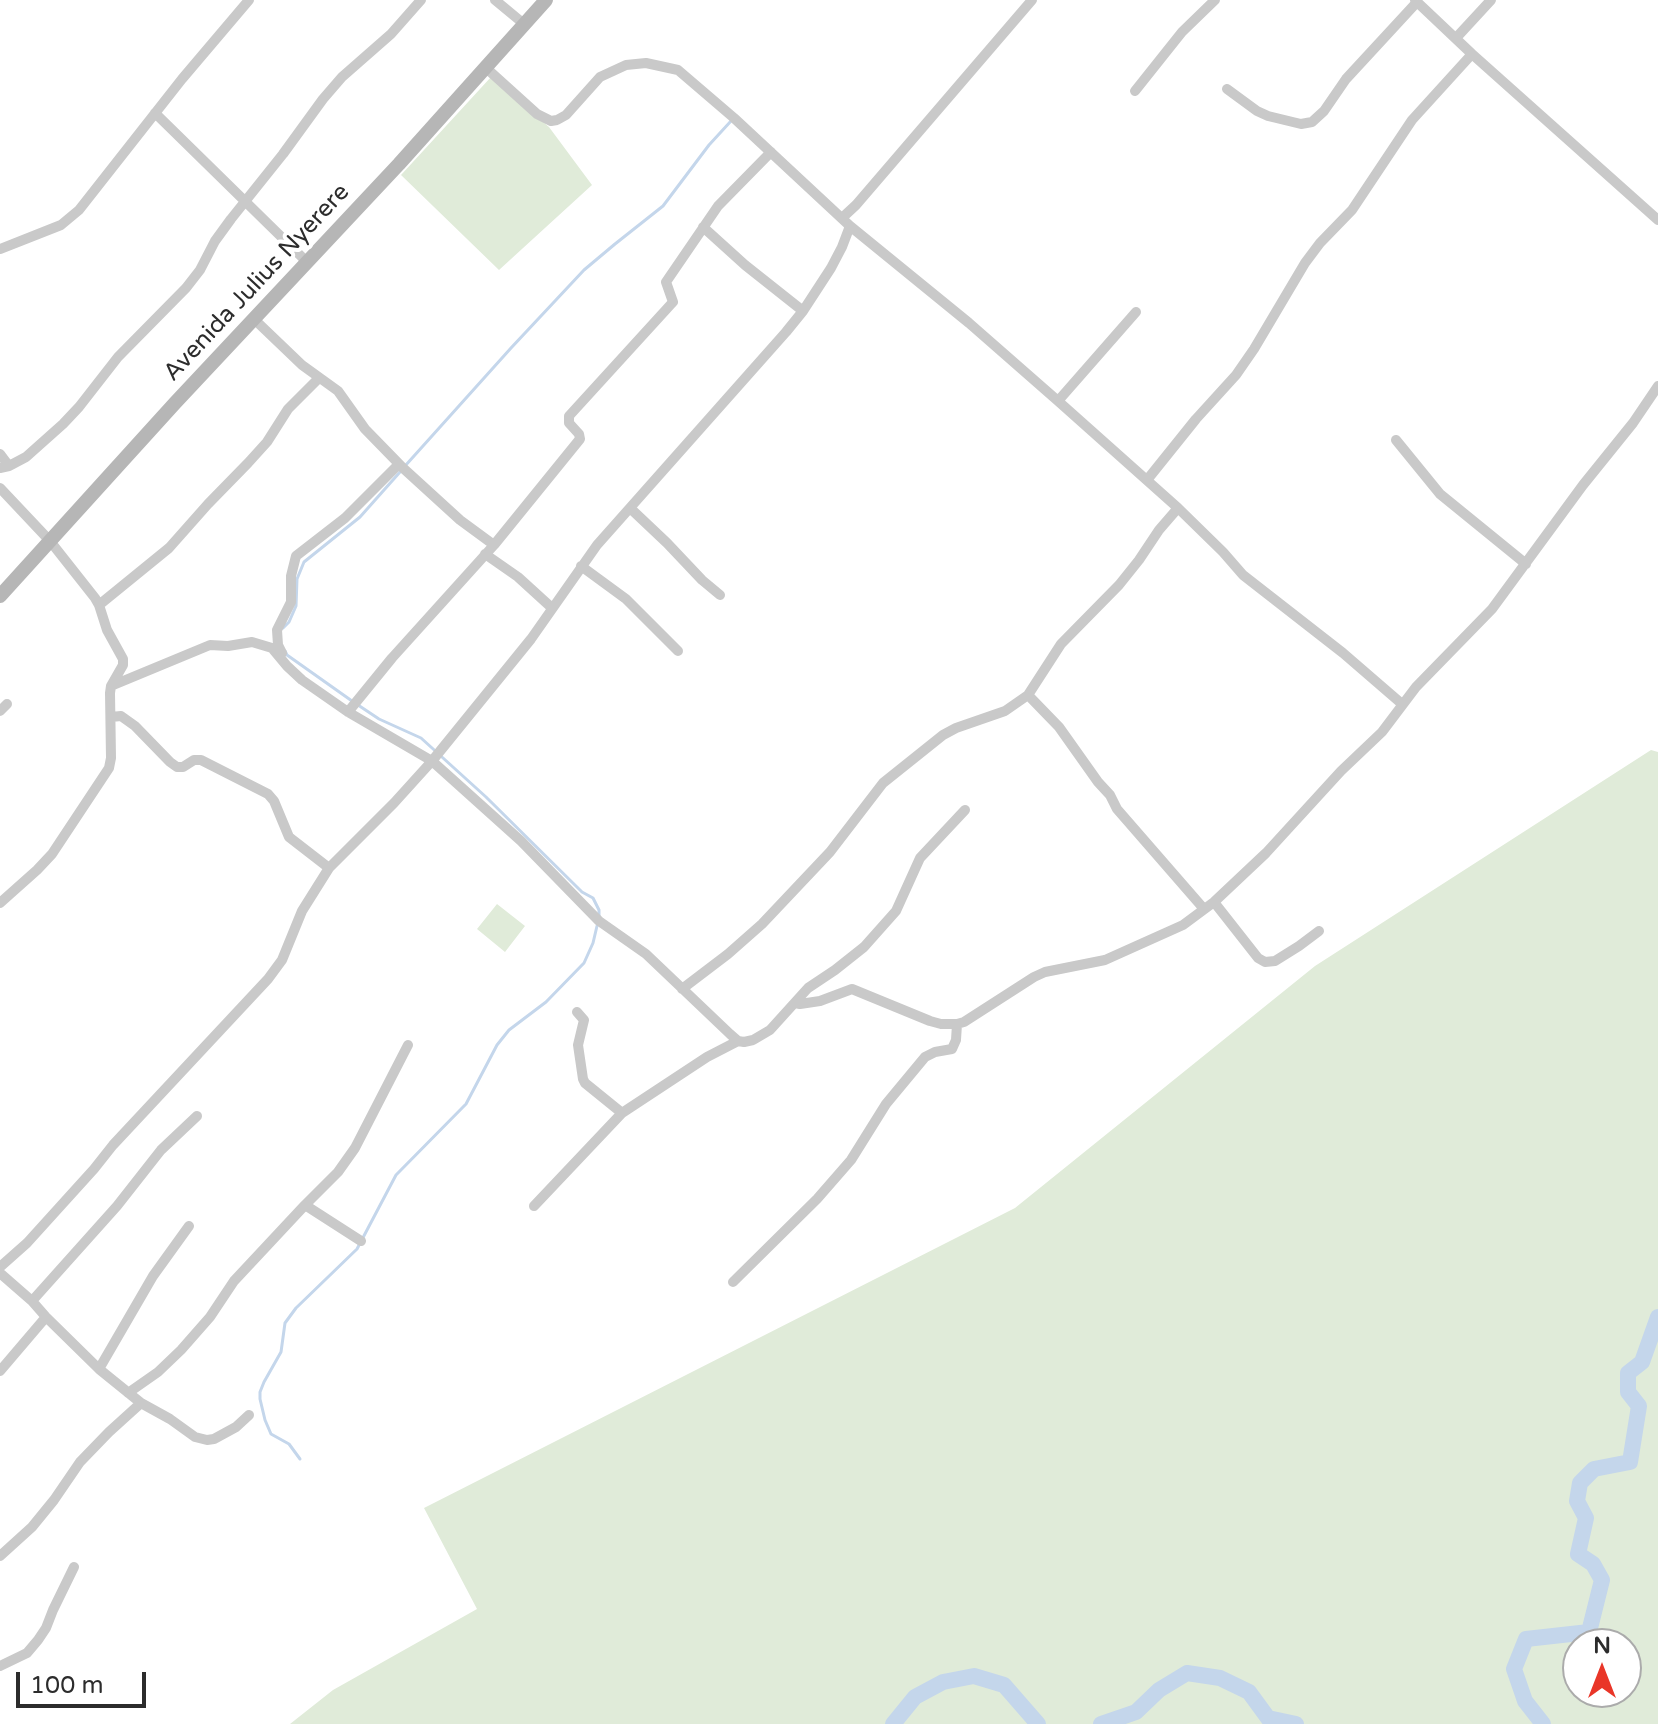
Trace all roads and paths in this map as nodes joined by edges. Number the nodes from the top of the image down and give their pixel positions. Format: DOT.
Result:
graph roads {
  1 [pos="249,0"];
  2 [pos="421,0"];
  3 [pos="495,0"];
  4 [pos="546,0"];
  5 [pos="1032,0"];
  6 [pos="1215,0"];
  7 [pos="1491,0"];
  8 [pos="1416,1"];
  9 [pos="524,24"];
  10 [pos="1456,38"];
  11 [pos="1472,54"];
  12 [pos="485,67"];
  13 [pos="1227,89"];
  14 [pos="1135,91"];
  15 [pos="155,113"];
  16 [pos="771,152"];
  17 [pos="244,203"];
  18 [pos="1658,220"];
  19 [pos="846,222"];
  20 [pos="703,227"];
  21 [pos="0,249"];
  22 [pos="307,262"];
  23 [pos="803,311"];
  24 [pos="1136,312"];
  25 [pos="255,320"];
  26 [pos="319,378"];
  27 [pos="1658,386"];
  28 [pos="1058,401"];
  29 [pos="1396,440"];
  30 [pos="0,454"];
  31 [pos="399,464"];
  32 [pos="4,467"];
  33 [pos="1147,480"];
  34 [pos="0,488"];
  35 [pos="630,508"];
  36 [pos="1178,508"];
  37 [pos="50,541"];
  38 [pos="494,545"];
  39 [pos="485,554"];
  40 [pos="1526,564"];
  41 [pos="581,566"];
  42 [pos="720,595"];
  43 [pos="0,596"];
  44 [pos="99,605"];
  45 [pos="552,608"];
  46 [pos="678,651"];
  47 [pos="287,666"];
  48 [pos="111,686"];
  49 [pos="1028,695"];
  50 [pos="1402,704"];
  51 [pos="348,712"];
  52 [pos="111,717"];
  53 [pos="432,761"];
  54 [pos="965,810"];
  55 [pos="329,868"];
  56 [pos="1214,902"];
  57 [pos="0,903"];
  58 [pos="1204,909"];
  59 [pos="1319,931"];
  60 [pos="682,989"];
  61 [pos="795,1003"];
  62 [pos="577,1012"];
  63 [pos="957,1024"];
  64 [pos="738,1041"];
  65 [pos="408,1045"];
  66 [pos="622,1113"];
  67 [pos="197,1116"];
  68 [pos="305,1205"];
  69 [pos="534,1206"];
  70 [pos="189,1226"];
  71 [pos="361,1241"];
  72 [pos="0,1267"];
  73 [pos="0,1273"];
  74 [pos="733,1282"];
  75 [pos="32,1301"];
  76 [pos="46,1317"];
  77 [pos="99,1369"];
  78 [pos="0,1371"];
  79 [pos="128,1393"];
  80 [pos="141,1403"];
  81 [pos="249,1415"];
  82 [pos="0,1556"];
  83 [pos="74,1567"];
  84 [pos="0,1666"];
  1 -- 15 [label="street"];
  2 -- 17 [label="street"];
  3 -- 9 [label="street"];
  4 -- 9 [label="street, Avenida Julius Nyerere"];
  5 -- 19 [label="street"];
  6 -- 14 [label="street"];
  7 -- 10 [label="street"];
  8 -- 10 [label="street"];
  8 -- 13 [label="street"];
  9 -- 12 [label="street, Avenida Julius Nyerere"];
  10 -- 11 [label="street"];
  11 -- 18 [label="street"];
  11 -- 33 [label="street"];
  12 -- 16 [label="street"];
  12 -- 22 [label="street, Avenida Julius Nyerere"];
  15 -- 17 [label="street"];
  15 -- 21 [label="street"];
  16 -- 19 [label="street"];
  16 -- 20 [label="street"];
  17 -- 22 [label="street"];
  17 -- 32 [label="street"];
  19 -- 23 [label="street"];
  19 -- 28 [label="street"];
  20 -- 23 [label="street"];
  20 -- 38 [label="street"];
  22 -- 25 [label="street, Avenida Julius Nyerere"];
  23 -- 35 [label="street"];
  24 -- 28 [label="street"];
  25 -- 26 [label="street"];
  25 -- 37 [label="street, Avenida Julius Nyerere"];
  26 -- 31 [label="street"];
  26 -- 44 [label="street"];
  27 -- 40 [label="street"];
  28 -- 33 [label="street"];
  29 -- 40 [label="street"];
  30 -- 32 [label="street"];
  31 -- 38 [label="street"];
  31 -- 47 [label="street"];
  33 -- 36 [label="street"];
  34 -- 37 [label="street"];
  35 -- 41 [label="street"];
  35 -- 42 [label="street"];
  36 -- 49 [label="street"];
  36 -- 50 [label="street"];
  37 -- 43 [label="street, Avenida Julius Nyerere"];
  37 -- 44 [label="street"];
  38 -- 39 [label="street"];
  39 -- 45 [label="street"];
  39 -- 51 [label="street"];
  40 -- 50 [label="street"];
  41 -- 45 [label="street"];
  41 -- 46 [label="street"];
  44 -- 48 [label="street"];
  45 -- 53 [label="street"];
  47 -- 48 [label="street"];
  47 -- 51 [label="street"];
  48 -- 52 [label="street"];
  49 -- 58 [label="street"];
  49 -- 60 [label="street"];
  50 -- 56 [label="street"];
  51 -- 53 [label="street"];
  52 -- 55 [label="street"];
  52 -- 57 [label="street"];
  53 -- 55 [label="street"];
  53 -- 60 [label="street"];
  54 -- 61 [label="street"];
  55 -- 72 [label="street"];
  56 -- 58 [label="street"];
  56 -- 59 [label="street"];
  58 -- 63 [label="street"];
  60 -- 64 [label="street"];
  61 -- 63 [label="street"];
  61 -- 64 [label="street"];
  62 -- 66 [label="street"];
  63 -- 74 [label="street"];
  64 -- 66 [label="street"];
  65 -- 68 [label="street"];
  66 -- 69 [label="street"];
  67 -- 75 [label="street"];
  68 -- 71 [label="street"];
  68 -- 79 [label="street"];
  70 -- 77 [label="street"];
  73 -- 75 [label="street"];
  75 -- 76 [label="street"];
  76 -- 77 [label="street"];
  76 -- 78 [label="street"];
  77 -- 79 [label="street"];
  79 -- 80 [label="street"];
  80 -- 81 [label="street"];
  80 -- 82 [label="street"];
  83 -- 84 [label="street"];
}
